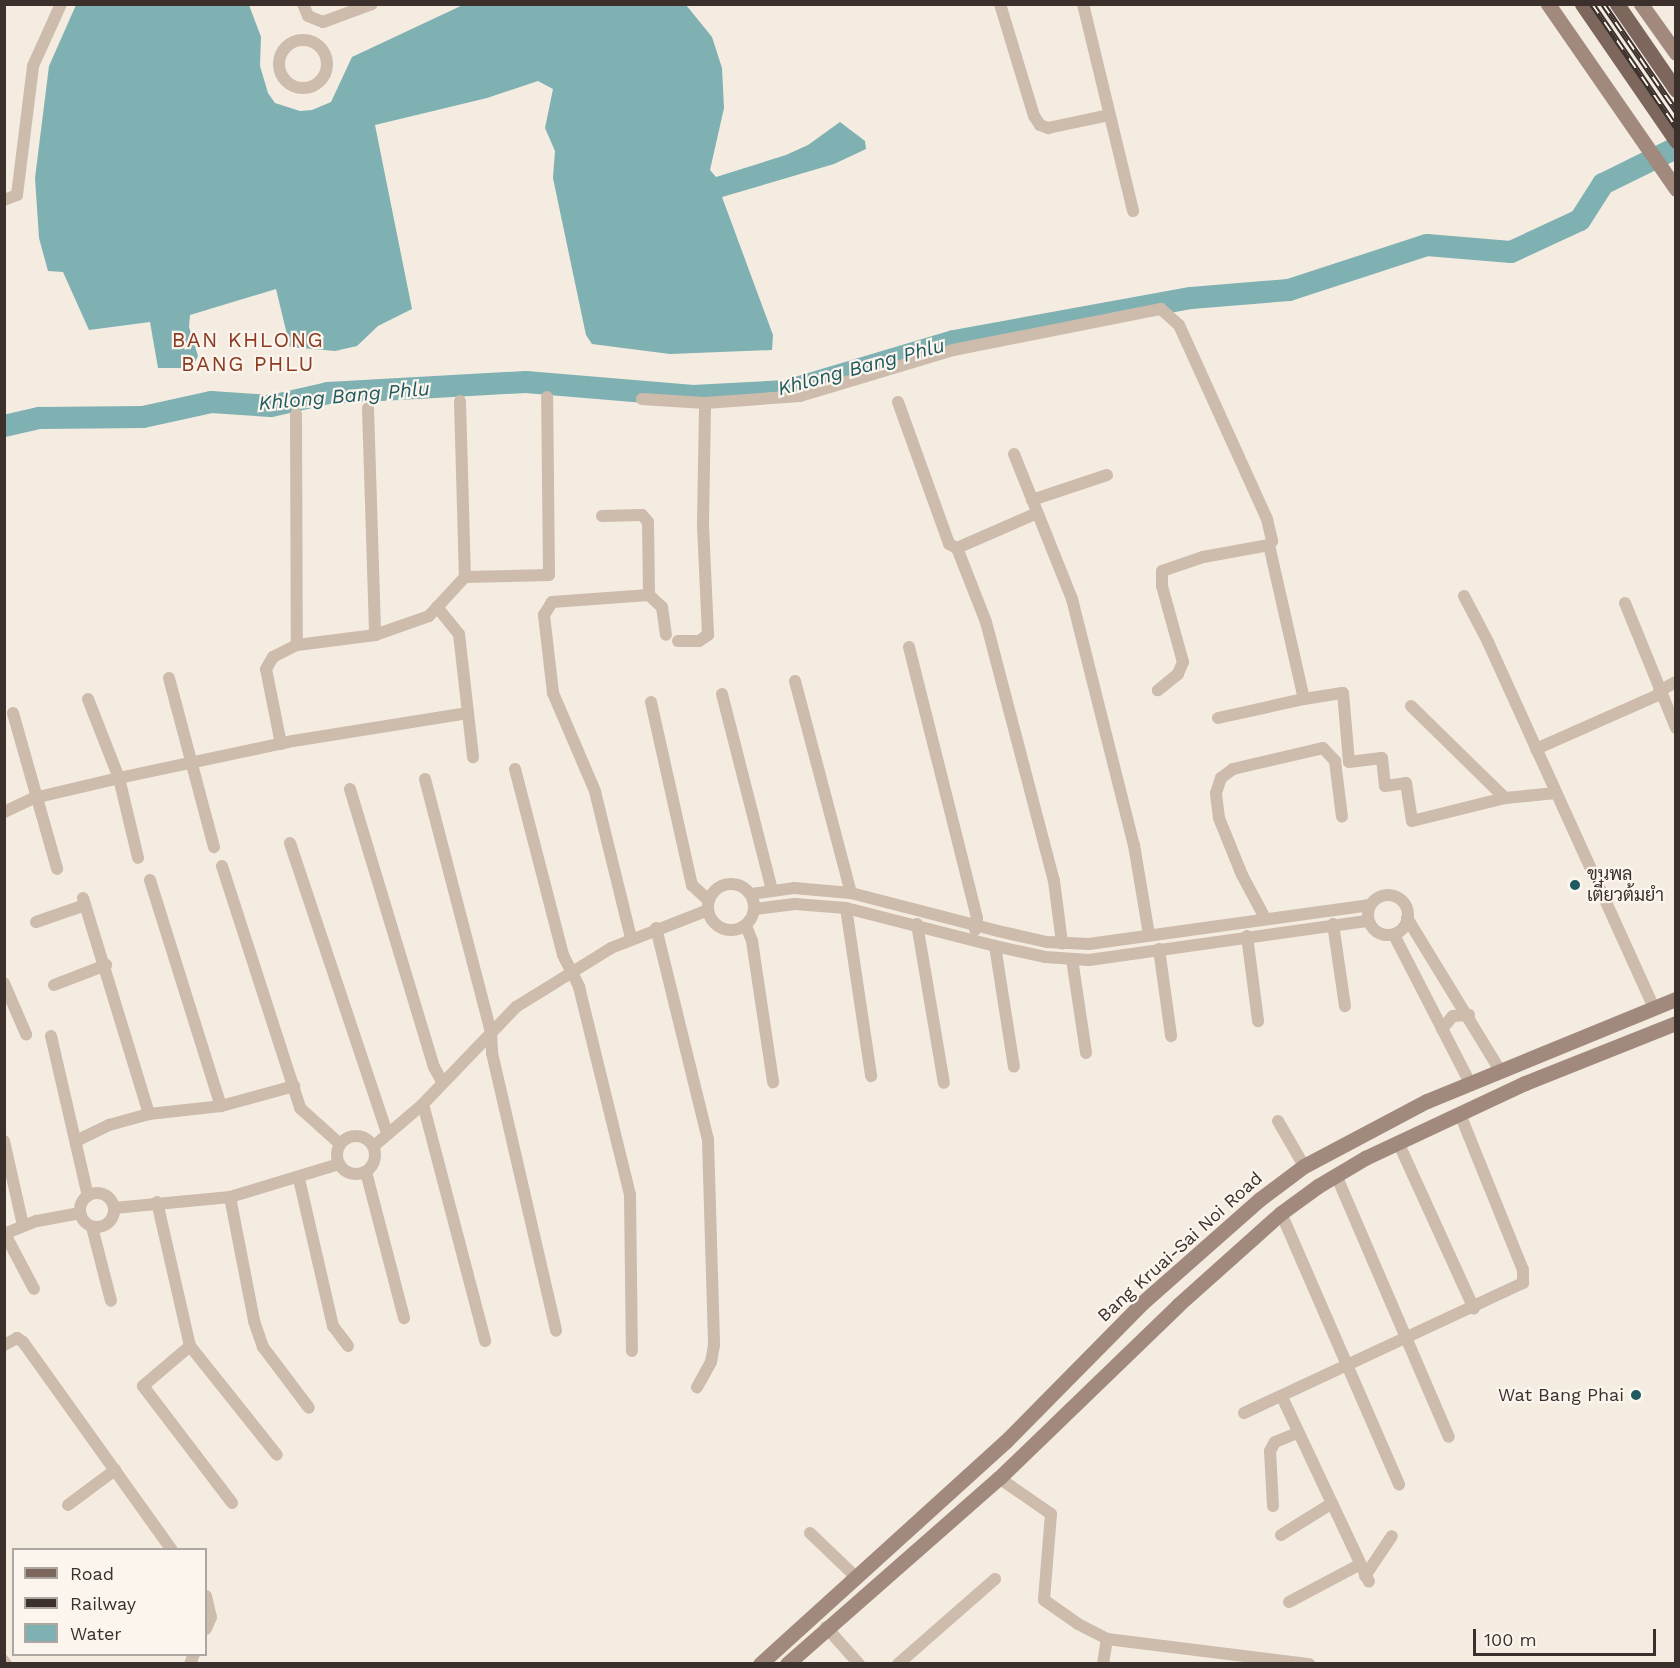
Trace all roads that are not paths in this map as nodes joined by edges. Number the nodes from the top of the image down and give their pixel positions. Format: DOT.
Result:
graph roads {
  1 [pos="61,4"];
  2 [pos="303,4"];
  3 [pos="372,4"];
  4 [pos="1000,4"];
  5 [pos="1083,4"];
  6 [pos="1548,4"];
  7 [pos="1582,4"];
  8 [pos="1617,4"];
  9 [pos="1641,4"];
  10 [pos="314,20"];
  11 [pos="308,41"];
  12 [pos="1676,53"];
  13 [pos="1676,90"];
  14 [pos="1109,115"];
  15 [pos="1676,141"];
  16 [pos="1676,189"];
  17 [pos="4,200"];
  18 [pos="1133,211"];
  19 [pos="547,397"];
  20 [pos="642,399"];
  21 [pos="460,401"];
  22 [pos="898,402"];
  23 [pos="705,403"];
  24 [pos="368,408"];
  25 [pos="296,414"];
  26 [pos="1014,454"];
  27 [pos="1107,475"];
  28 [pos="1032,500"];
  29 [pos="1037,513"];
  30 [pos="602,516"];
  31 [pos="1269,545"];
  32 [pos="957,548"];
  33 [pos="465,577"];
  34 [pos="649,594"];
  35 [pos="1464,596"];
  36 [pos="1625,603"];
  37 [pos="437,607"];
  38 [pos="375,635"];
  39 [pos="666,635"];
  40 [pos="678,641"];
  41 [pos="297,645"];
  42 [pos="909,647"];
  43 [pos="169,678"];
  44 [pos="795,681"];
  45 [pos="1676,682"];
  46 [pos="1158,690"];
  47 [pos="1659,692"];
  48 [pos="722,694"];
  49 [pos="88,699"];
  50 [pos="1304,699"];
  51 [pos="651,702"];
  52 [pos="1411,706"];
  53 [pos="13,713"];
  54 [pos="468,713"];
  55 [pos="1218,718"];
  56 [pos="1676,728"];
  57 [pos="281,744"];
  58 [pos="1536,749"];
  59 [pos="473,757"];
  60 [pos="192,762"];
  61 [pos="515,769"];
  62 [pos="119,778"];
  63 [pos="425,779"];
  64 [pos="350,789"];
  65 [pos="1556,793"];
  66 [pos="37,798"];
  67 [pos="1505,798"];
  68 [pos="4,812"];
  69 [pos="1342,817"];
  70 [pos="290,843"];
  71 [pos="214,848"];
  72 [pos="138,858"];
  73 [pos="222,866"];
  74 [pos="57,869"];
  75 [pos="150,880"];
  76 [pos="772,890"];
  77 [pos="851,893"];
  78 [pos="751,894"];
  79 [pos="708,905"];
  80 [pos="1370,905"];
  81 [pos="846,908"];
  82 [pos="755,909"];
  83 [pos="1265,918"];
  84 [pos="1407,918"];
  85 [pos="1368,921"];
  86 [pos="36,922"];
  87 [pos="917,924"];
  88 [pos="1333,924"];
  89 [pos="976,925"];
  90 [pos="746,926"];
  91 [pos="656,928"];
  92 [pos="1149,935"];
  93 [pos="1394,935"];
  94 [pos="1246,936"];
  95 [pos="631,938"];
  96 [pos="973,940"];
  97 [pos="1062,943"];
  98 [pos="995,946"];
  99 [pos="1159,950"];
  100 [pos="1072,959"];
  101 [pos="106,965"];
  102 [pos="572,971"];
  103 [pos="4,983"];
  104 [pos="54,985"];
  105 [pos="1676,999"];
  106 [pos="1345,1006"];
  107 [pos="1654,1008"];
  108 [pos="1469,1015"];
  109 [pos="1258,1021"];
  110 [pos="1676,1023"];
  111 [pos="1443,1029"];
  112 [pos="491,1032"];
  113 [pos="26,1034"];
  114 [pos="51,1036"];
  115 [pos="1171,1036"];
  116 [pos="1086,1053"];
  117 [pos="1014,1067"];
  118 [pos="1499,1069"];
  119 [pos="872,1076"];
  120 [pos="773,1082"];
  121 [pos="443,1083"];
  122 [pos="944,1083"];
  123 [pos="1470,1083"];
  124 [pos="294,1086"];
  125 [pos="423,1104"];
  126 [pos="221,1106"];
  127 [pos="149,1114"];
  128 [pos="1460,1114"];
  129 [pos="1278,1121"];
  130 [pos="387,1133"];
  131 [pos="4,1141"];
  132 [pos="76,1141"];
  133 [pos="1398,1142"];
  134 [pos="340,1144"];
  135 [pos="374,1146"];
  136 [pos="339,1164"];
  137 [pos="1304,1166"];
  138 [pos="366,1172"];
  139 [pos="1336,1175"];
  140 [pos="299,1179"];
  141 [pos="88,1196"];
  142 [pos="230,1197"];
  143 [pos="157,1202"];
  144 [pos="114,1208"];
  145 [pos="80,1213"];
  146 [pos="1281,1213"];
  147 [pos="23,1225"];
  148 [pos="92,1227"];
  149 [pos="5,1234"];
  150 [pos="34,1289"];
  151 [pos="111,1300"];
  152 [pos="1474,1309"];
  153 [pos="405,1318"];
  154 [pos="556,1331"];
  155 [pos="1408,1338"];
  156 [pos="485,1341"];
  157 [pos="4,1345"];
  158 [pos="190,1346"];
  159 [pos="348,1346"];
  160 [pos="632,1351"];
  161 [pos="1347,1366"];
  162 [pos="697,1388"];
  163 [pos="1282,1397"];
  164 [pos="309,1408"];
  165 [pos="1244,1413"];
  166 [pos="1297,1433"];
  167 [pos="1449,1437"];
  168 [pos="277,1455"];
  169 [pos="115,1470"];
  170 [pos="999,1478"];
  171 [pos="1399,1484"];
  172 [pos="232,1503"];
  173 [pos="68,1505"];
  174 [pos="1329,1505"];
  175 [pos="1273,1506"];
  176 [pos="810,1533"];
  177 [pos="1281,1535"];
  178 [pos="1392,1536"];
  179 [pos="171,1548"];
  180 [pos="1364,1574"];
  181 [pos="856,1577"];
  182 [pos="995,1579"];
  183 [pos="207,1600"];
  184 [pos="1289,1602"];
  185 [pos="207,1627"];
  186 [pos="826,1627"];
  187 [pos="1107,1638"];
  188 [pos="760,1664"];
  189 [pos="788,1664"];
  190 [pos="859,1664"];
  191 [pos="898,1664"];
  192 [pos="1102,1664"];
  193 [pos="1309,1664"];
  1 -- 17 [label="street"];
  2 -- 10 [label="street"];
  3 -- 10 [label="street"];
  4 -- 14 [label="street"];
  5 -- 14 [label="street"];
  6 -- 16 [label="main road"];
  7 -- 15 [label="main road"];
  8 -- 13 [label="main road"];
  9 -- 12 [label="main road"];
  10 -- 11 [label="street"];
  11 -- 11 [label="street"];
  14 -- 18 [label="street"];
  19 -- 33 [label="street"];
  20 -- 23 [label="street"];
  21 -- 33 [label="street"];
  22 -- 32 [label="street"];
  23 -- 31 [label="street"];
  23 -- 40 [label="street"];
  24 -- 38 [label="street"];
  25 -- 41 [label="street"];
  26 -- 28 [label="street"];
  27 -- 28 [label="street"];
  28 -- 29 [label="street"];
  29 -- 32 [label="street"];
  29 -- 92 [label="street"];
  30 -- 34 [label="street"];
  31 -- 46 [label="street"];
  31 -- 50 [label="street"];
  32 -- 97 [label="street"];
  33 -- 37 [label="street"];
  34 -- 39 [label="street"];
  34 -- 95 [label="street"];
  35 -- 58 [label="street"];
  36 -- 47 [label="street"];
  37 -- 38 [label="street"];
  37 -- 54 [label="street"];
  38 -- 41 [label="street"];
  41 -- 57 [label="street"];
  42 -- 89 [label="street"];
  43 -- 60 [label="street"];
  44 -- 77 [label="street"];
  45 -- 47 [label="street"];
  47 -- 56 [label="street"];
  47 -- 58 [label="street"];
  48 -- 76 [label="street"];
  49 -- 62 [label="street"];
  50 -- 55 [label="street"];
  50 -- 67 [label="street"];
  51 -- 79 [label="street"];
  52 -- 67 [label="street"];
  53 -- 66 [label="street"];
  54 -- 57 [label="street"];
  54 -- 59 [label="street"];
  57 -- 60 [label="street"];
  58 -- 65 [label="street"];
  60 -- 62 [label="street"];
  60 -- 71 [label="street"];
  61 -- 102 [label="street"];
  62 -- 66 [label="street"];
  62 -- 72 [label="street"];
  63 -- 112 [label="street"];
  64 -- 121 [label="street"];
  65 -- 67 [label="street"];
  65 -- 107 [label="street"];
  66 -- 68 [label="street"];
  66 -- 74 [label="street"];
  69 -- 83 [label="street"];
  70 -- 130 [label="street"];
  73 -- 124 [label="street"];
  75 -- 126 [label="street"];
  76 -- 77 [label="street"];
  76 -- 78 [label="street"];
  77 -- 89 [label="street"];
  78 -- 79 [label="street"];
  78 -- 82 [label="street"];
  79 -- 90 [label="street"];
  79 -- 91 [label="street"];
  80 -- 83 [label="street"];
  80 -- 84 [label="street"];
  80 -- 85 [label="street"];
  81 -- 82 [label="street"];
  81 -- 87 [label="street"];
  81 -- 119 [label="street"];
  82 -- 90 [label="street"];
  83 -- 92 [label="street"];
  84 -- 93 [label="street"];
  84 -- 108 [label="street"];
  85 -- 88 [label="street"];
  85 -- 93 [label="street"];
  86 -- 101 [label="street"];
  87 -- 96 [label="street"];
  87 -- 122 [label="street"];
  88 -- 94 [label="street"];
  88 -- 106 [label="street"];
  89 -- 96 [label="street"];
  89 -- 97 [label="street"];
  90 -- 120 [label="street"];
  91 -- 95 [label="street"];
  91 -- 162 [label="street"];
  92 -- 97 [label="street"];
  93 -- 111 [label="street"];
  94 -- 99 [label="street"];
  94 -- 109 [label="street"];
  95 -- 102 [label="street"];
  96 -- 98 [label="street"];
  98 -- 100 [label="street"];
  98 -- 117 [label="street"];
  99 -- 100 [label="street"];
  99 -- 115 [label="street"];
  100 -- 116 [label="street"];
  101 -- 104 [label="street"];
  101 -- 127 [label="street"];
  102 -- 112 [label="street"];
  102 -- 160 [label="street"];
  103 -- 113 [label="street"];
  105 -- 107 [label="main road, Bang Kruai-Sai Noi Road"];
  107 -- 118 [label="main road, Bang Kruai-Sai Noi Road"];
  108 -- 111 [label="street"];
  108 -- 118 [label="street"];
  110 -- 128 [label="main road"];
  111 -- 123 [label="street"];
  112 -- 121 [label="street"];
  112 -- 154 [label="street"];
  114 -- 132 [label="street"];
  118 -- 123 [label="main road, Bang Kruai-Sai Noi Road"];
  121 -- 125 [label="street"];
  123 -- 137 [label="main road, Bang Kruai-Sai Noi Road"];
  124 -- 126 [label="street"];
  124 -- 134 [label="street"];
  125 -- 130 [label="street"];
  125 -- 156 [label="street"];
  126 -- 127 [label="street"];
  127 -- 132 [label="street"];
  128 -- 133 [label="main road"];
  128 -- 152 [label="street"];
  129 -- 137 [label="street"];
  130 -- 135 [label="street"];
  131 -- 147 [label="street"];
  132 -- 141 [label="street"];
  133 -- 139 [label="main road"];
  133 -- 152 [label="street"];
  134 -- 135 [label="street"];
  134 -- 136 [label="street"];
  135 -- 138 [label="street"];
  136 -- 138 [label="street"];
  136 -- 140 [label="street"];
  137 -- 181 [label="main road, Bang Kruai-Sai Noi Road"];
  138 -- 153 [label="street"];
  139 -- 146 [label="main road"];
  139 -- 155 [label="street"];
  140 -- 142 [label="street"];
  140 -- 159 [label="street"];
  141 -- 144 [label="street"];
  141 -- 145 [label="street"];
  142 -- 143 [label="street"];
  142 -- 164 [label="street"];
  143 -- 144 [label="street"];
  143 -- 158 [label="street"];
  144 -- 148 [label="street"];
  145 -- 147 [label="street"];
  145 -- 148 [label="street"];
  146 -- 161 [label="street"];
  146 -- 170 [label="main road"];
  147 -- 149 [label="street"];
  148 -- 151 [label="street"];
  149 -- 150 [label="street"];
  152 -- 155 [label="street"];
  155 -- 161 [label="street"];
  155 -- 167 [label="street"];
  157 -- 169 [label="street"];
  158 -- 168 [label="street"];
  158 -- 172 [label="street"];
  161 -- 163 [label="street"];
  161 -- 171 [label="street"];
  163 -- 165 [label="street"];
  163 -- 166 [label="street"];
  166 -- 174 [label="street"];
  166 -- 175 [label="street"];
  169 -- 173 [label="street"];
  169 -- 179 [label="street"];
  170 -- 186 [label="main road"];
  170 -- 187 [label="street"];
  174 -- 177 [label="street"];
  174 -- 180 [label="street"];
  176 -- 181 [label="street"];
  178 -- 180 [label="street"];
  180 -- 184 [label="street"];
  181 -- 188 [label="main road, Bang Kruai-Sai Noi Road"];
  182 -- 191 [label="street"];
  183 -- 185 [label="street"];
  186 -- 189 [label="main road"];
  186 -- 190 [label="street"];
  187 -- 192 [label="street"];
  187 -- 193 [label="street"];
}
